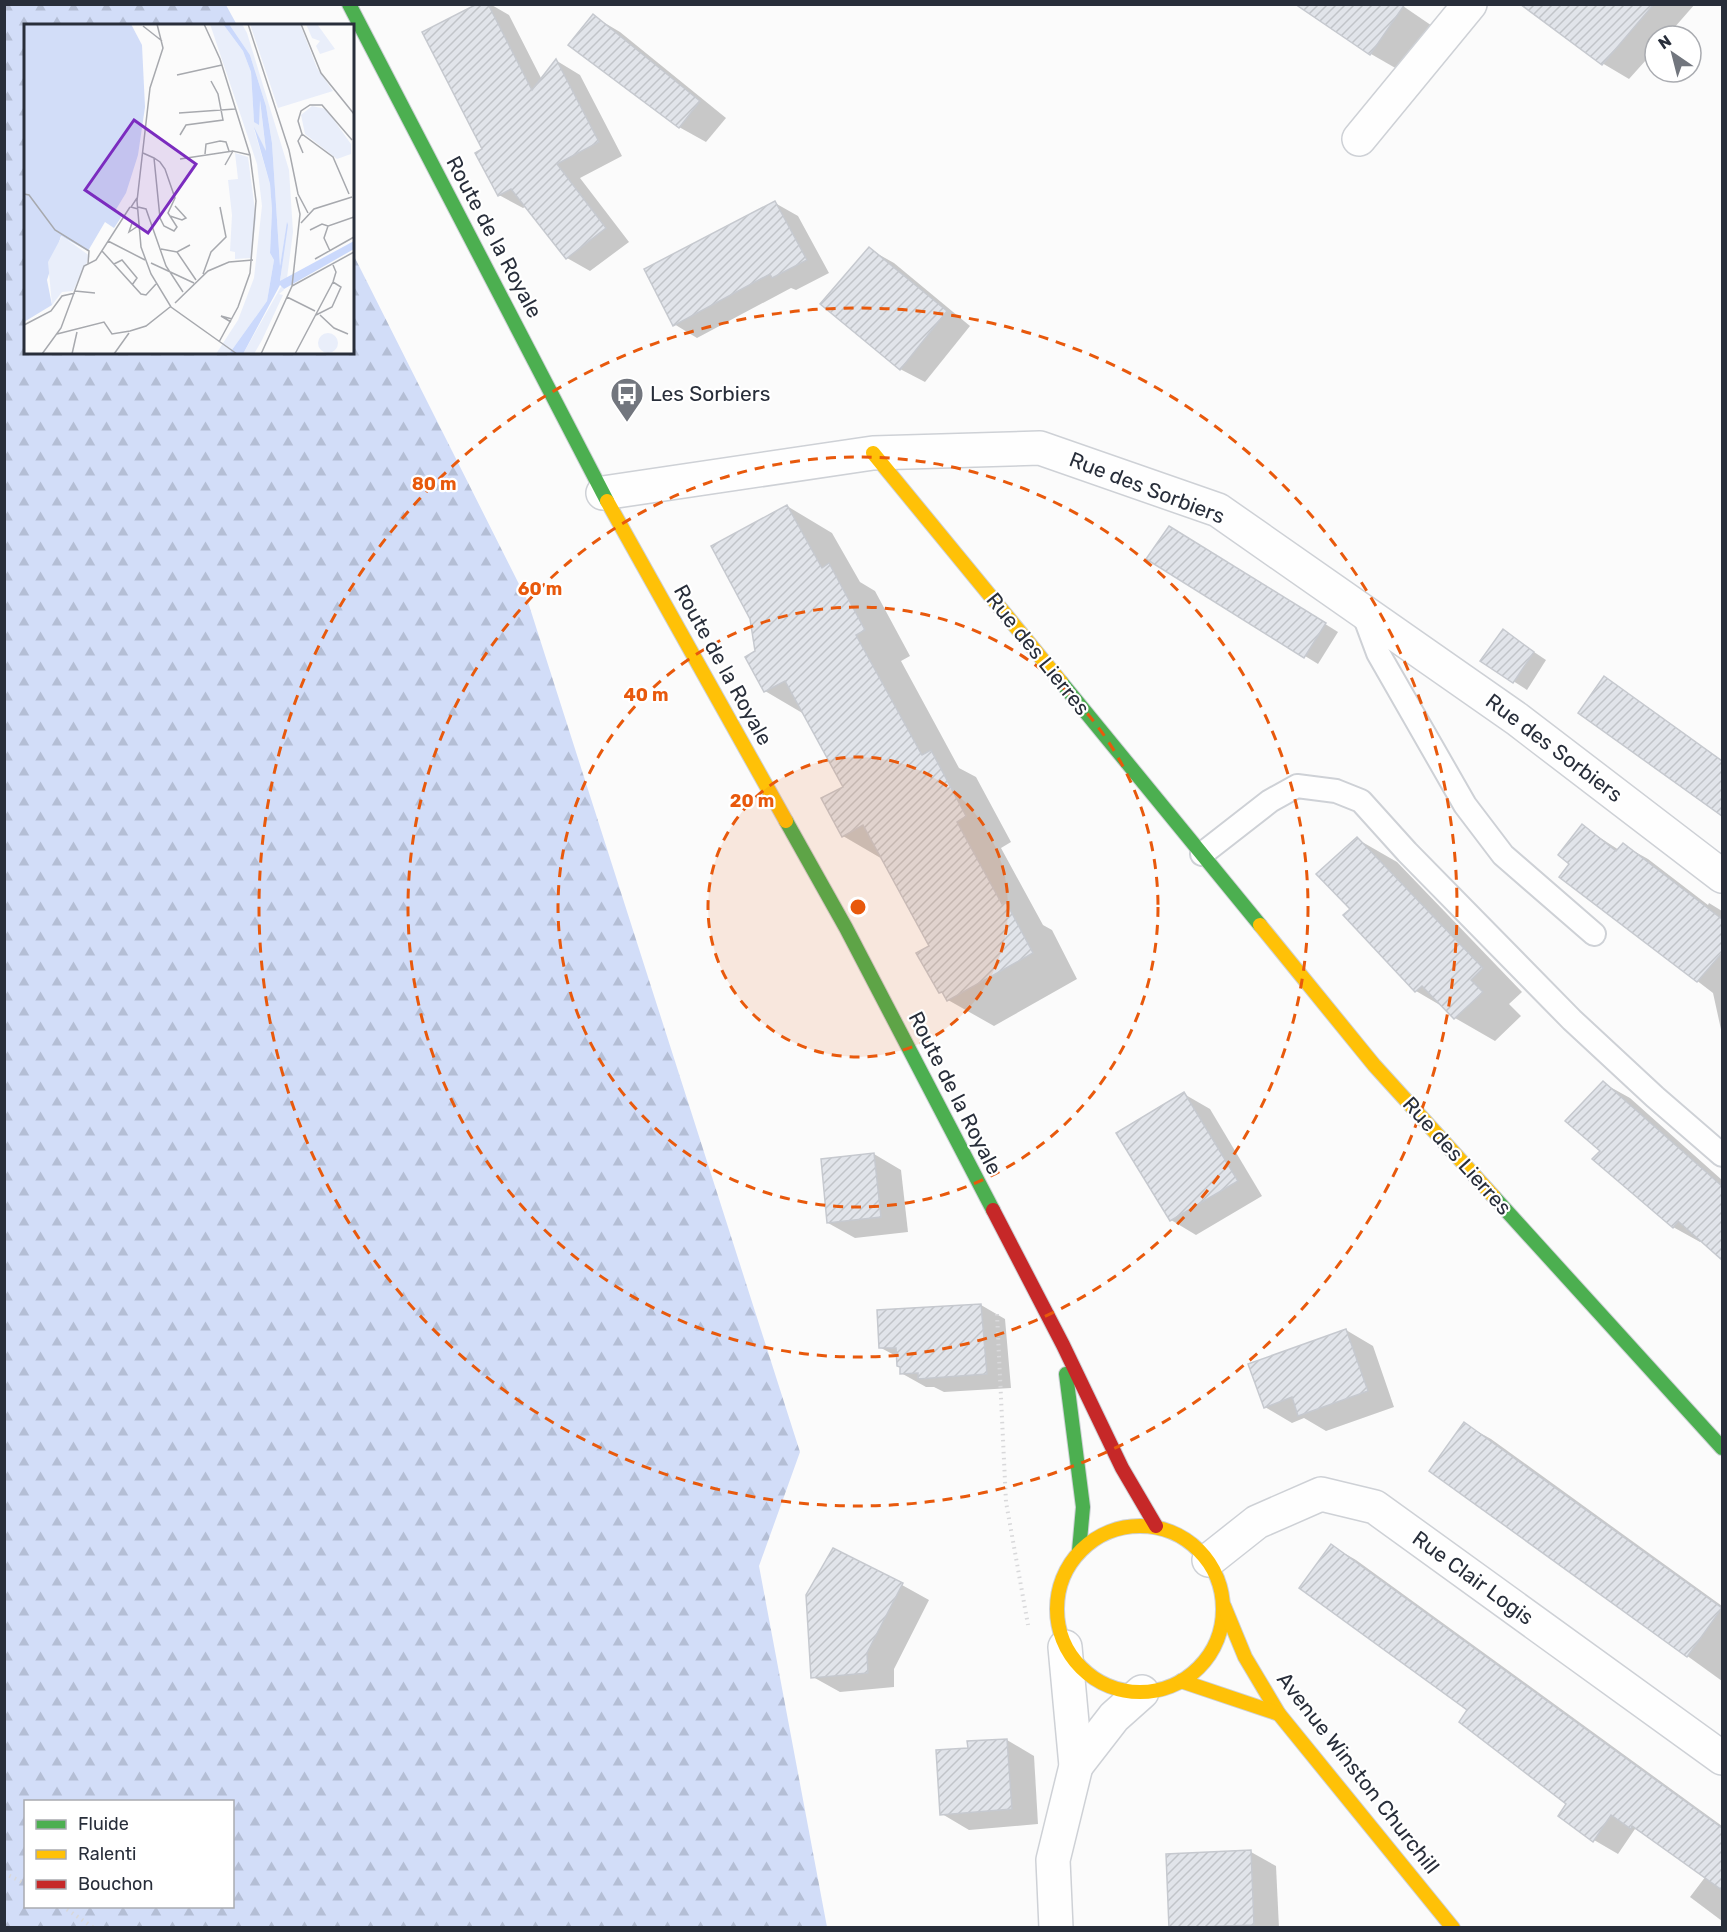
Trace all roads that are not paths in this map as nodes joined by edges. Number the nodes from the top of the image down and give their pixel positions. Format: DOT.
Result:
graph roads {
  1 [pos="349,4"];
  2 [pos="1470,4"];
  3 [pos="1359,138"];
  4 [pos="873,453"];
  5 [pos="603,493"];
  6 [pos="1362,610"];
  7 [pos="1202,854"];
  8 [pos="1722,876"];
  9 [pos="1594,934"];
  10 [pos="1722,1155"];
  11 [pos="1063,1345"];
  12 [pos="1722,1448"];
  13 [pos="1156,1526"];
  14 [pos="1079,1551"];
  15 [pos="1209,1560"];
  16 [pos="1224,1606"];
  17 [pos="1065,1647"];
  18 [pos="1182,1681"];
  19 [pos="1142,1692"];
  20 [pos="1279,1714"];
  21 [pos="1722,1758"];
  22 [pos="1076,1767"];
  23 [pos="1056,1928"];
  24 [pos="1453,1928"];
  1 -- 5 [label="main road, Route de la Royale"];
  2 -- 3 [label="street"];
  4 -- 5 [label="street, Rue des Sorbiers"];
  4 -- 6 [label="street, Rue des Sorbiers"];
  4 -- 7 [label="main road, Rue des Lierres"];
  5 -- 11 [label="main road, Route de la Royale"];
  6 -- 8 [label="street, Rue des Sorbiers"];
  6 -- 9 [label="lane"];
  7 -- 10 [label="lane"];
  7 -- 12 [label="main road, Rue des Lierres"];
  11 -- 13 [label="main road, Route de la Royale"];
  11 -- 14 [label="main road, Route de la Royale"];
  13 -- 14 [label="main road"];
  13 -- 15 [label="main road"];
  14 -- 17 [label="main road"];
  15 -- 16 [label="main road"];
  15 -- 21 [label="street, Rue Clair Logis"];
  16 -- 18 [label="main road"];
  16 -- 20 [label="main road, Avenue Winston Churchill"];
  17 -- 19 [label="main road"];
  17 -- 22 [label="street"];
  18 -- 19 [label="main road"];
  18 -- 20 [label="main road"];
  19 -- 22 [label="street"];
  20 -- 24 [label="main road, Avenue Winston Churchill"];
  22 -- 23 [label="street"];
}
